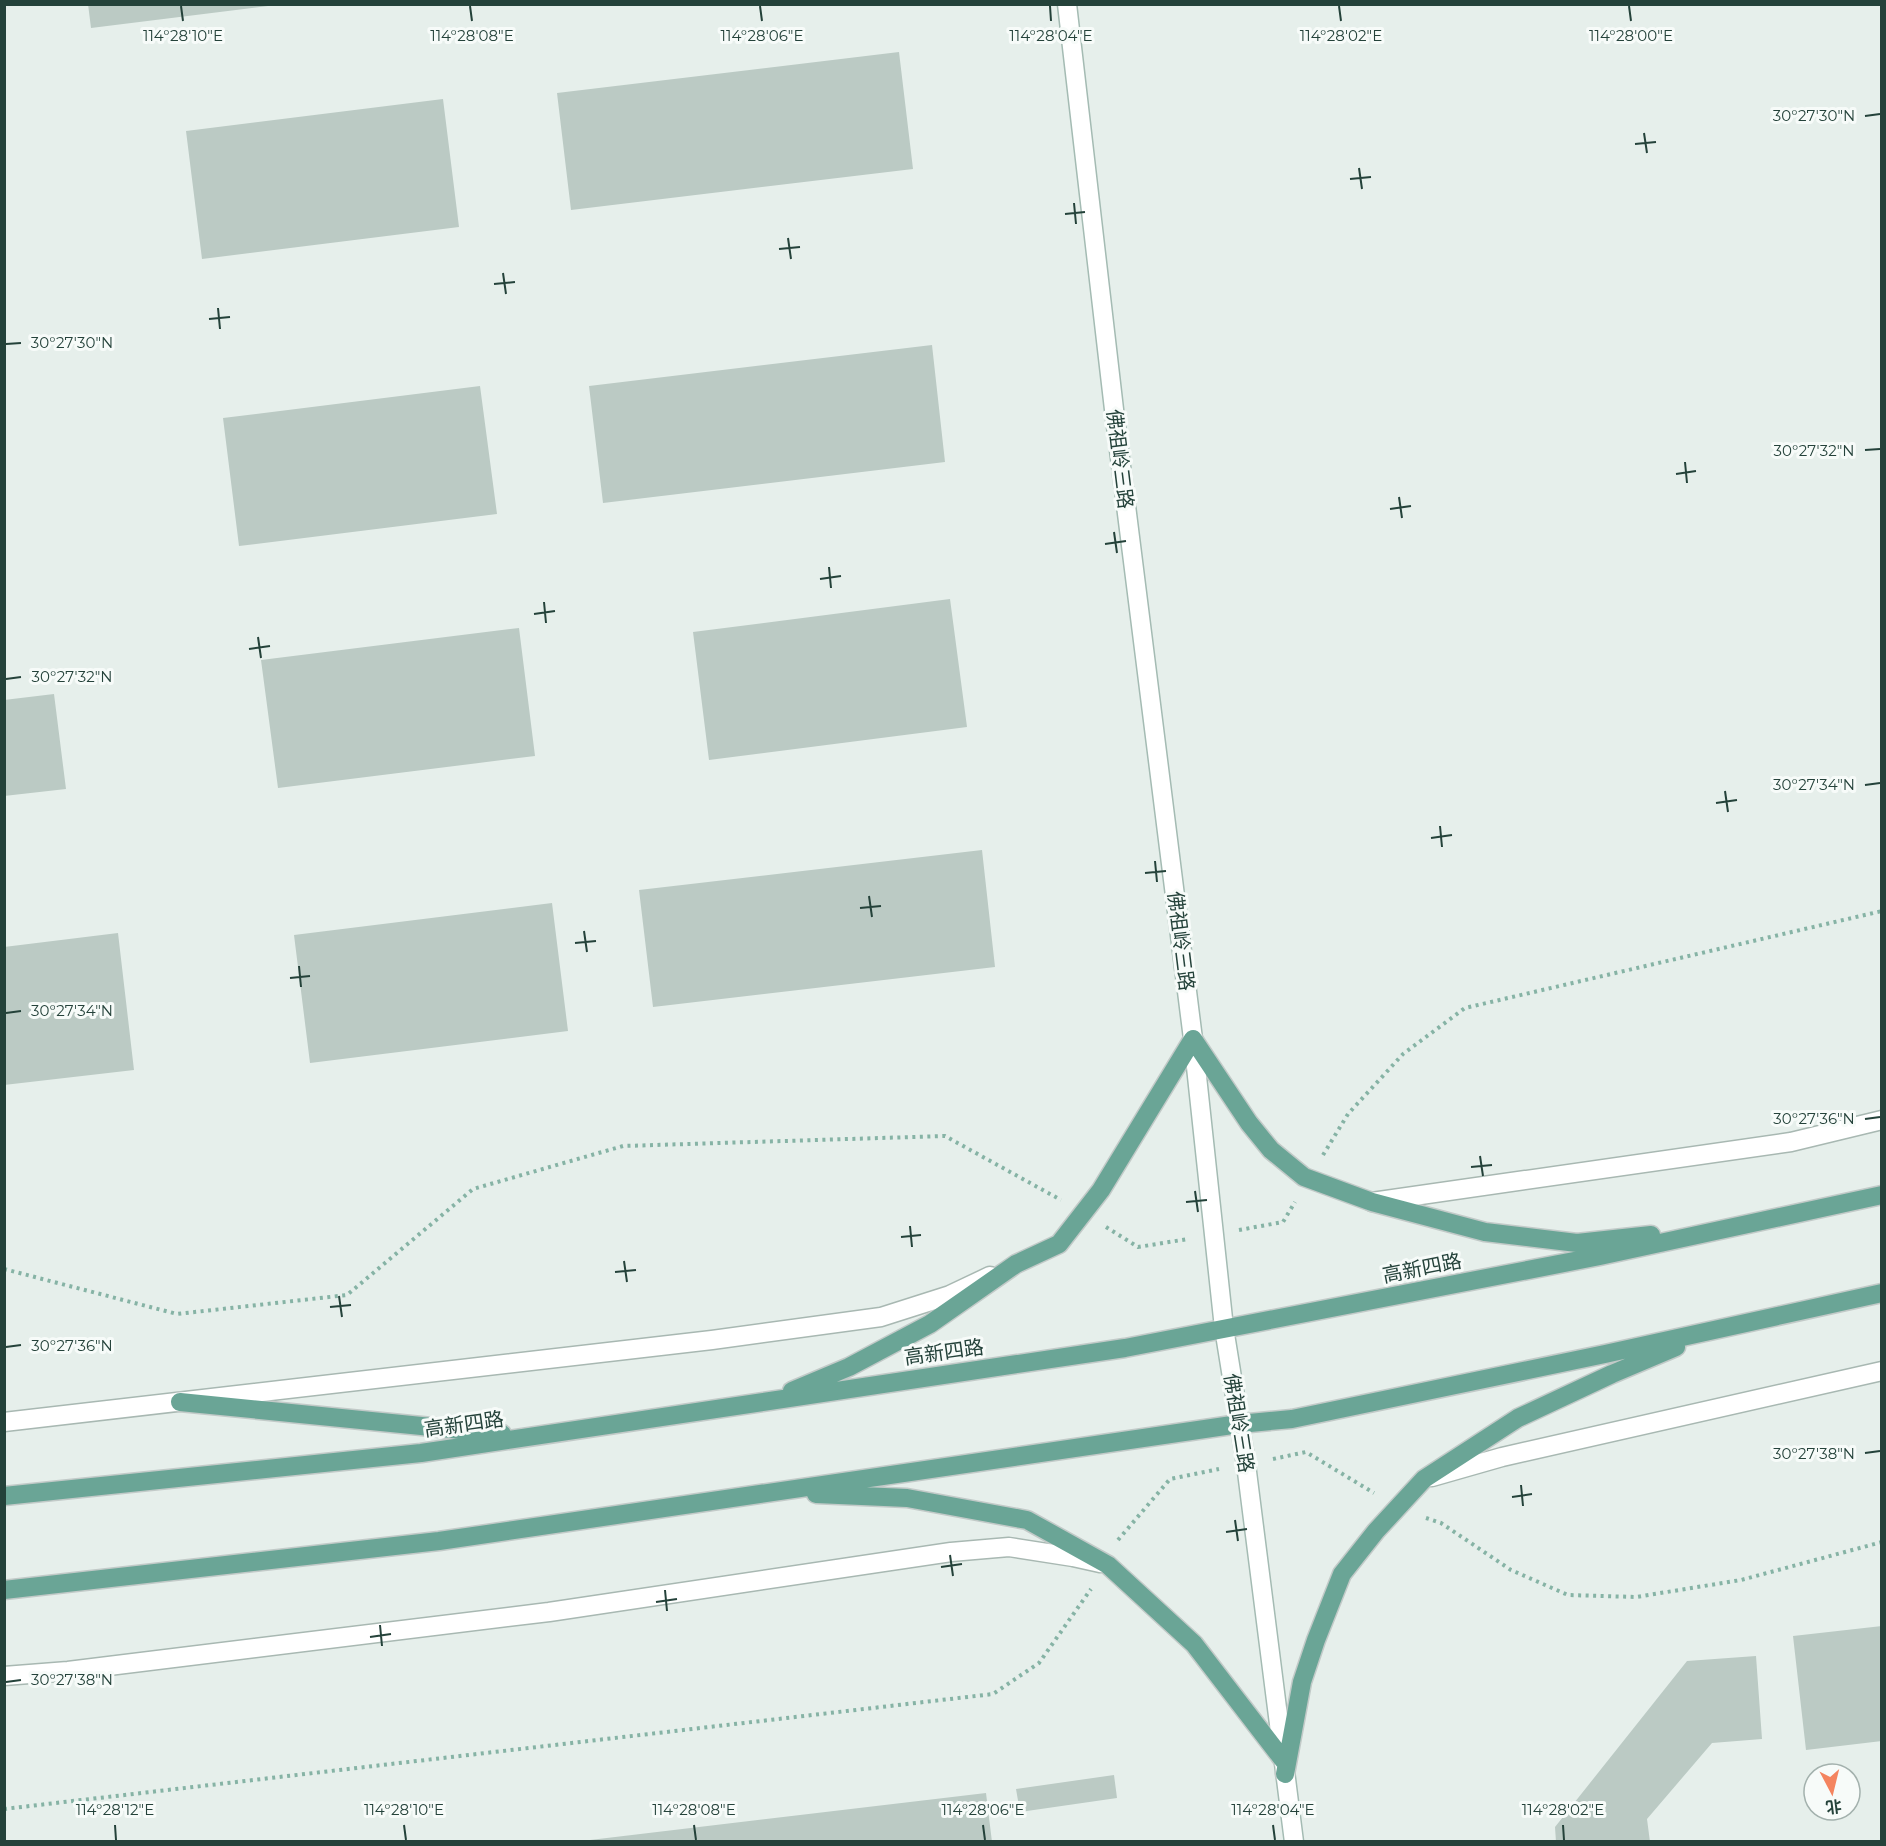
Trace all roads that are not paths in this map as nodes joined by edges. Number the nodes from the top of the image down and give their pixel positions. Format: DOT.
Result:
graph roads {
  1 [pos="1067,4"];
  2 [pos="1193,1039"];
  3 [pos="1881,1120"];
  4 [pos="1881,1195"];
  5 [pos="1372,1202"];
  6 [pos="1743,1225"];
  7 [pos="1016,1264"];
  8 [pos="1881,1293"];
  9 [pos="1224,1328"];
  10 [pos="1725,1328"];
  11 [pos="1881,1371"];
  12 [pos="769,1401"];
  13 [pos="180,1402"];
  14 [pos="4,1422"];
  15 [pos="1239,1425"];
  16 [pos="531,1437"];
  17 [pos="1424,1479"];
  18 [pos="772,1492"];
  19 [pos="4,1496"];
  20 [pos="1108,1565"];
  21 [pos="4,1590"];
  22 [pos="4,1676"];
  23 [pos="1285,1768"];
  24 [pos="1294,1842"];
  1 -- 2 [label="main road, 佛祖岭三路"];
  2 -- 5 [label="main road"];
  2 -- 7 [label="main road"];
  2 -- 9 [label="main road, 佛祖岭三路"];
  3 -- 5 [label="main road"];
  4 -- 6 [label="main road, 高新四路"];
  5 -- 6 [label="main road"];
  6 -- 9 [label="main road, 高新四路"];
  7 -- 12 [label="main road"];
  7 -- 13 [label="main road"];
  8 -- 10 [label="main road"];
  9 -- 12 [label="main road, 高新四路"];
  9 -- 15 [label="main road, 佛祖岭三路"];
  10 -- 15 [label="main road"];
  10 -- 17 [label="main road"];
  11 -- 17 [label="main road"];
  12 -- 16 [label="main road, 高新四路"];
  13 -- 14 [label="main road"];
  13 -- 16 [label="main road"];
  15 -- 18 [label="main road"];
  15 -- 23 [label="main road, 佛祖岭三路"];
  16 -- 19 [label="main road, 高新四路"];
  17 -- 23 [label="main road"];
  18 -- 20 [label="main road"];
  18 -- 21 [label="main road"];
  20 -- 22 [label="main road"];
  20 -- 23 [label="main road"];
  23 -- 24 [label="main road, 佛祖岭三路"];
}
